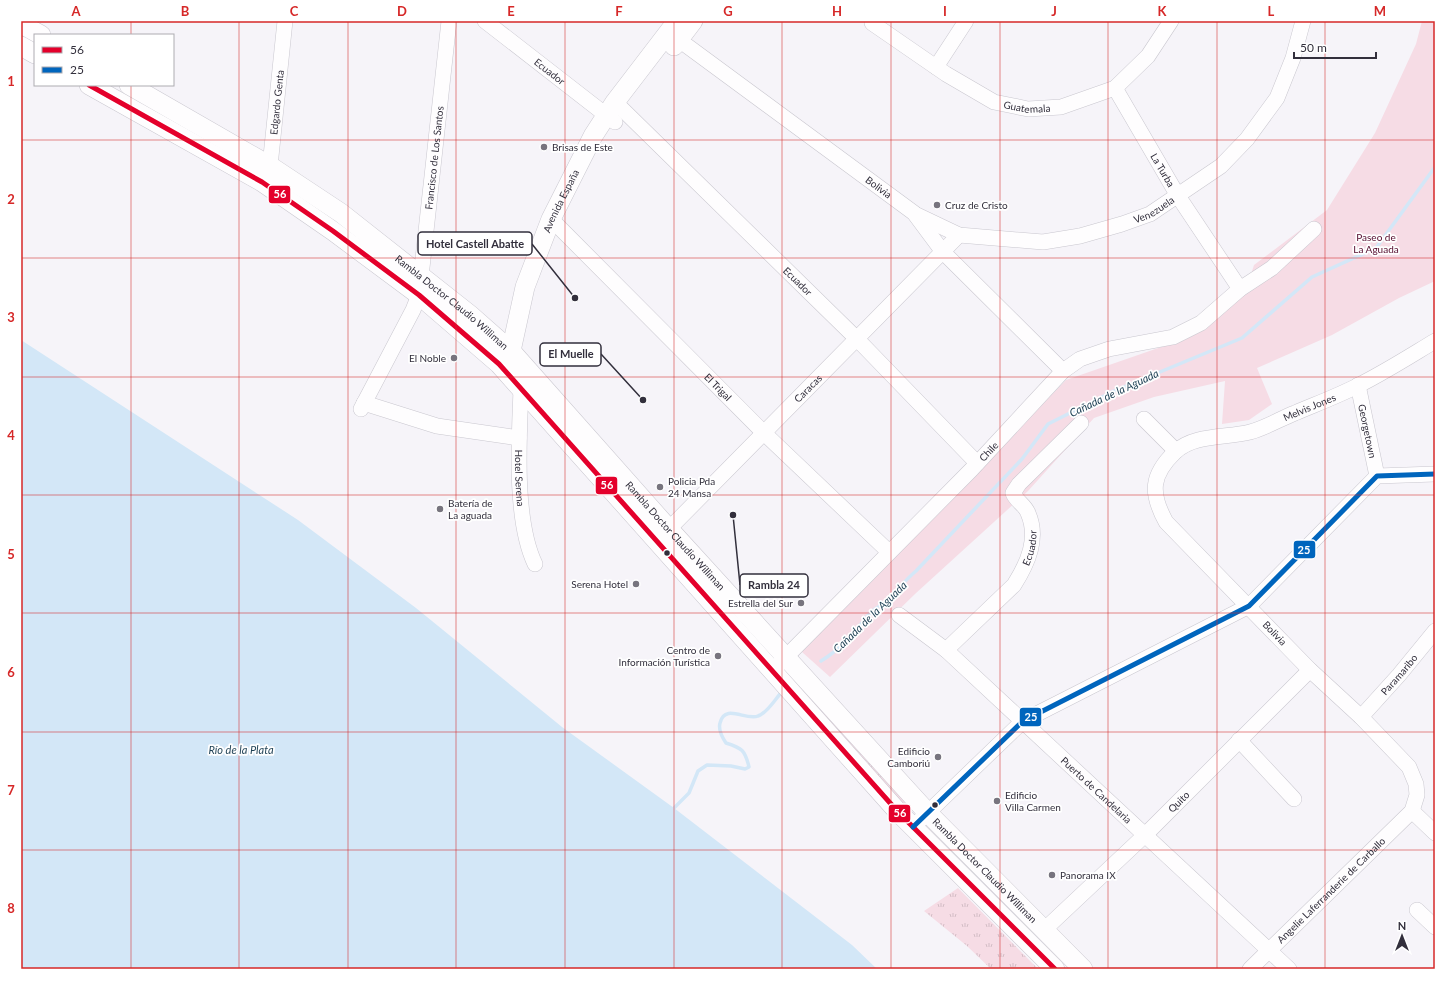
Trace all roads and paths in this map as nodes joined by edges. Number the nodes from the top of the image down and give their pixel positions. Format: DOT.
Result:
graph roads {
  1 [pos="285,21"];
  2 [pos="449,21"];
  3 [pos="485,21"];
  4 [pos="693,21"];
  5 [pos="966,21"];
  6 [pos="1171,21"];
  7 [pos="1303,21"];
  8 [pos="872,23"];
  9 [pos="33,28"];
  10 [pos="675,31"];
  11 [pos="27,50"];
  12 [pos="936,67"];
  13 [pos="91,86"];
  14 [pos="131,86"];
  15 [pos="1115,88"];
  16 [pos="615,112"];
  17 [pos="270,166"];
  18 [pos="262,182"];
  19 [pos="1178,196"];
  20 [pos="914,213"];
  21 [pos="555,223"];
  22 [pos="1314,229"];
  23 [pos="959,235"];
  24 [pos="943,252"];
  25 [pos="421,275"];
  26 [pos="1240,289"];
  27 [pos="418,295"];
  28 [pos="469,314"];
  29 [pos="518,316"];
  30 [pos="857,339"];
  31 [pos="1435,341"];
  32 [pos="511,360"];
  33 [pos="1063,371"];
  34 [pos="1358,385"];
  35 [pos="518,387"];
  36 [pos="547,393"];
  37 [pos="540,411"];
  38 [pos="520,417"];
  39 [pos="1144,419"];
  40 [pos="1081,423"];
  41 [pos="764,433"];
  42 [pos="519,438"];
  43 [pos="1176,451"];
  44 [pos="978,463"];
  45 [pos="1435,474"];
  46 [pos="1377,476"];
  47 [pos="662,535"];
  48 [pos="889,552"];
  49 [pos="535,564"];
  50 [pos="1249,606"];
  51 [pos="899,615"];
  52 [pos="1435,631"];
  53 [pos="946,650"];
  54 [pos="797,670"];
  55 [pos="1310,670"];
  56 [pos="782,683"];
  57 [pos="1361,717"];
  58 [pos="1023,722"];
  59 [pos="1239,740"];
  60 [pos="1294,799"];
  61 [pos="1412,811"];
  62 [pos="927,812"];
  63 [pos="913,827"];
  64 [pos="1435,833"];
  65 [pos="1145,835"];
  66 [pos="1417,910"];
  67 [pos="1435,928"];
  68 [pos="1044,930"];
  69 [pos="1269,949"];
  70 [pos="1055,969"];
  71 [pos="1083,969"];
  72 [pos="1250,969"];
  73 [pos="1289,969"];
  1 -- 17 [label="street, Edgardo Genta"];
  2 -- 25 [label="street, Francisco de Los Santos"];
  3 -- 16 [label="street, Ecuador"];
  4 -- 10 [label="main road, Avenida España"];
  5 -- 12 [label="street"];
  6 -- 15 [label="street, Guatemala"];
  7 -- 19 [label="street, Venezuela"];
  8 -- 12 [label="street, Guatemala"];
  9 -- 11 [label="street"];
  10 -- 16 [label="main road, Avenida España"];
  10 -- 20 [label="street, Bolivia"];
  12 -- 15 [label="street, Guatemala"];
  13 -- 18 [label="main road, Rambla Doctor Claudio Williman"];
  14 -- 17 [label="main road, Rambla Doctor Claudio Williman"];
  15 -- 19 [label="street, La Turba"];
  16 -- 21 [label="main road, Avenida España"];
  16 -- 30 [label="street, Ecuador"];
  17 -- 18 [label="street, Edgardo Genta"];
  17 -- 25 [label="main road, Rambla Doctor Claudio Williman"];
  18 -- 27 [label="main road, Rambla Doctor Claudio Williman"];
  19 -- 23 [label="street, Venezuela"];
  19 -- 26 [label="street, La Turba"];
  20 -- 23 [label="street, Venezuela"];
  20 -- 24 [label="street, Bolivia"];
  21 -- 29 [label="main road, Avenida España"];
  21 -- 32 [label="main road, Avenida España"];
  21 -- 41 [label="street, El Trigal"];
  22 -- 26 [label="street, Chile"];
  23 -- 24 [label="street, Caracas"];
  24 -- 30 [label="street, Caracas"];
  24 -- 33 [label="street, Bolivia"];
  25 -- 27 [label="street, Francisco de Los Santos"];
  25 -- 28 [label="main road, Rambla Doctor Claudio Williman"];
  26 -- 33 [label="street, Chile"];
  27 -- 32 [label="main road, Rambla Doctor Claudio Williman"];
  27 -- 42 [label="street, Francisco de Los Santos"];
  28 -- 29 [label="main road"];
  28 -- 32 [label="main road, Rambla Doctor Claudio Williman"];
  29 -- 32 [label="main road, Avenida España"];
  30 -- 41 [label="street, Caracas"];
  30 -- 44 [label="street, Ecuador"];
  31 -- 34 [label="street, Melvis Jones"];
  32 -- 35 [label="main road, Rambla Doctor Claudio Williman"];
  32 -- 36 [label="main road, Rambla Doctor Claudio Williman"];
  33 -- 44 [label="street, Chile"];
  34 -- 43 [label="street, Melvis Jones"];
  34 -- 46 [label="street, Georgetown"];
  35 -- 37 [label="main road, Rambla Doctor Claudio Williman"];
  35 -- 38 [label="street, Hotel Serena"];
  36 -- 37 [label="street"];
  36 -- 47 [label="main road, Rambla Doctor Claudio Williman"];
  37 -- 38 [label="street"];
  37 -- 47 [label="main road, Rambla Doctor Claudio Williman"];
  38 -- 42 [label="street, Hotel Serena"];
  39 -- 43 [label="street"];
  40 -- 53 [label="street, Ecuador"];
  41 -- 47 [label="street, Caracas"];
  41 -- 48 [label="street, El Trigal"];
  42 -- 49 [label="street, Hotel Serena"];
  43 -- 50 [label="street, Bolivia"];
  44 -- 48 [label="street, Chile"];
  45 -- 46 [label="street"];
  46 -- 50 [label="street"];
  47 -- 54 [label="main road, Rambla Doctor Claudio Williman"];
  47 -- 56 [label="main road, Rambla Doctor Claudio Williman"];
  48 -- 54 [label="street, Chile"];
  50 -- 55 [label="street, Bolivia"];
  50 -- 58 [label="street"];
  51 -- 53 [label="street, Puerto de Candelaria"];
  52 -- 57 [label="street, Paramaribo"];
  53 -- 58 [label="street, Puerto de Candelaria"];
  54 -- 56 [label="street, Chile"];
  54 -- 62 [label="main road, Rambla Doctor Claudio Williman"];
  55 -- 57 [label="street, Bolivia"];
  55 -- 59 [label="street, Quito"];
  56 -- 63 [label="main road, Rambla Doctor Claudio Williman"];
  57 -- 61 [label="street, Bolivia"];
  58 -- 62 [label="street"];
  58 -- 65 [label="street, Puerto de Candelaria"];
  59 -- 60 [label="street"];
  59 -- 65 [label="street, Quito"];
  61 -- 64 [label="street"];
  61 -- 69 [label="street, Angelie Laferranderie de Carballo"];
  62 -- 63 [label="street"];
  62 -- 68 [label="main road, Rambla Doctor Claudio Williman"];
  63 -- 70 [label="main road, Rambla Doctor Claudio Williman"];
  65 -- 68 [label="street, Quito"];
  65 -- 69 [label="street, Puerto de Candelaria"];
  66 -- 67 [label="street"];
  68 -- 71 [label="main road, Rambla Doctor Claudio Williman"];
  69 -- 72 [label="street, Angelie Laferranderie de Carballo"];
  69 -- 73 [label="street, Puerto de Candelaria"];
}
